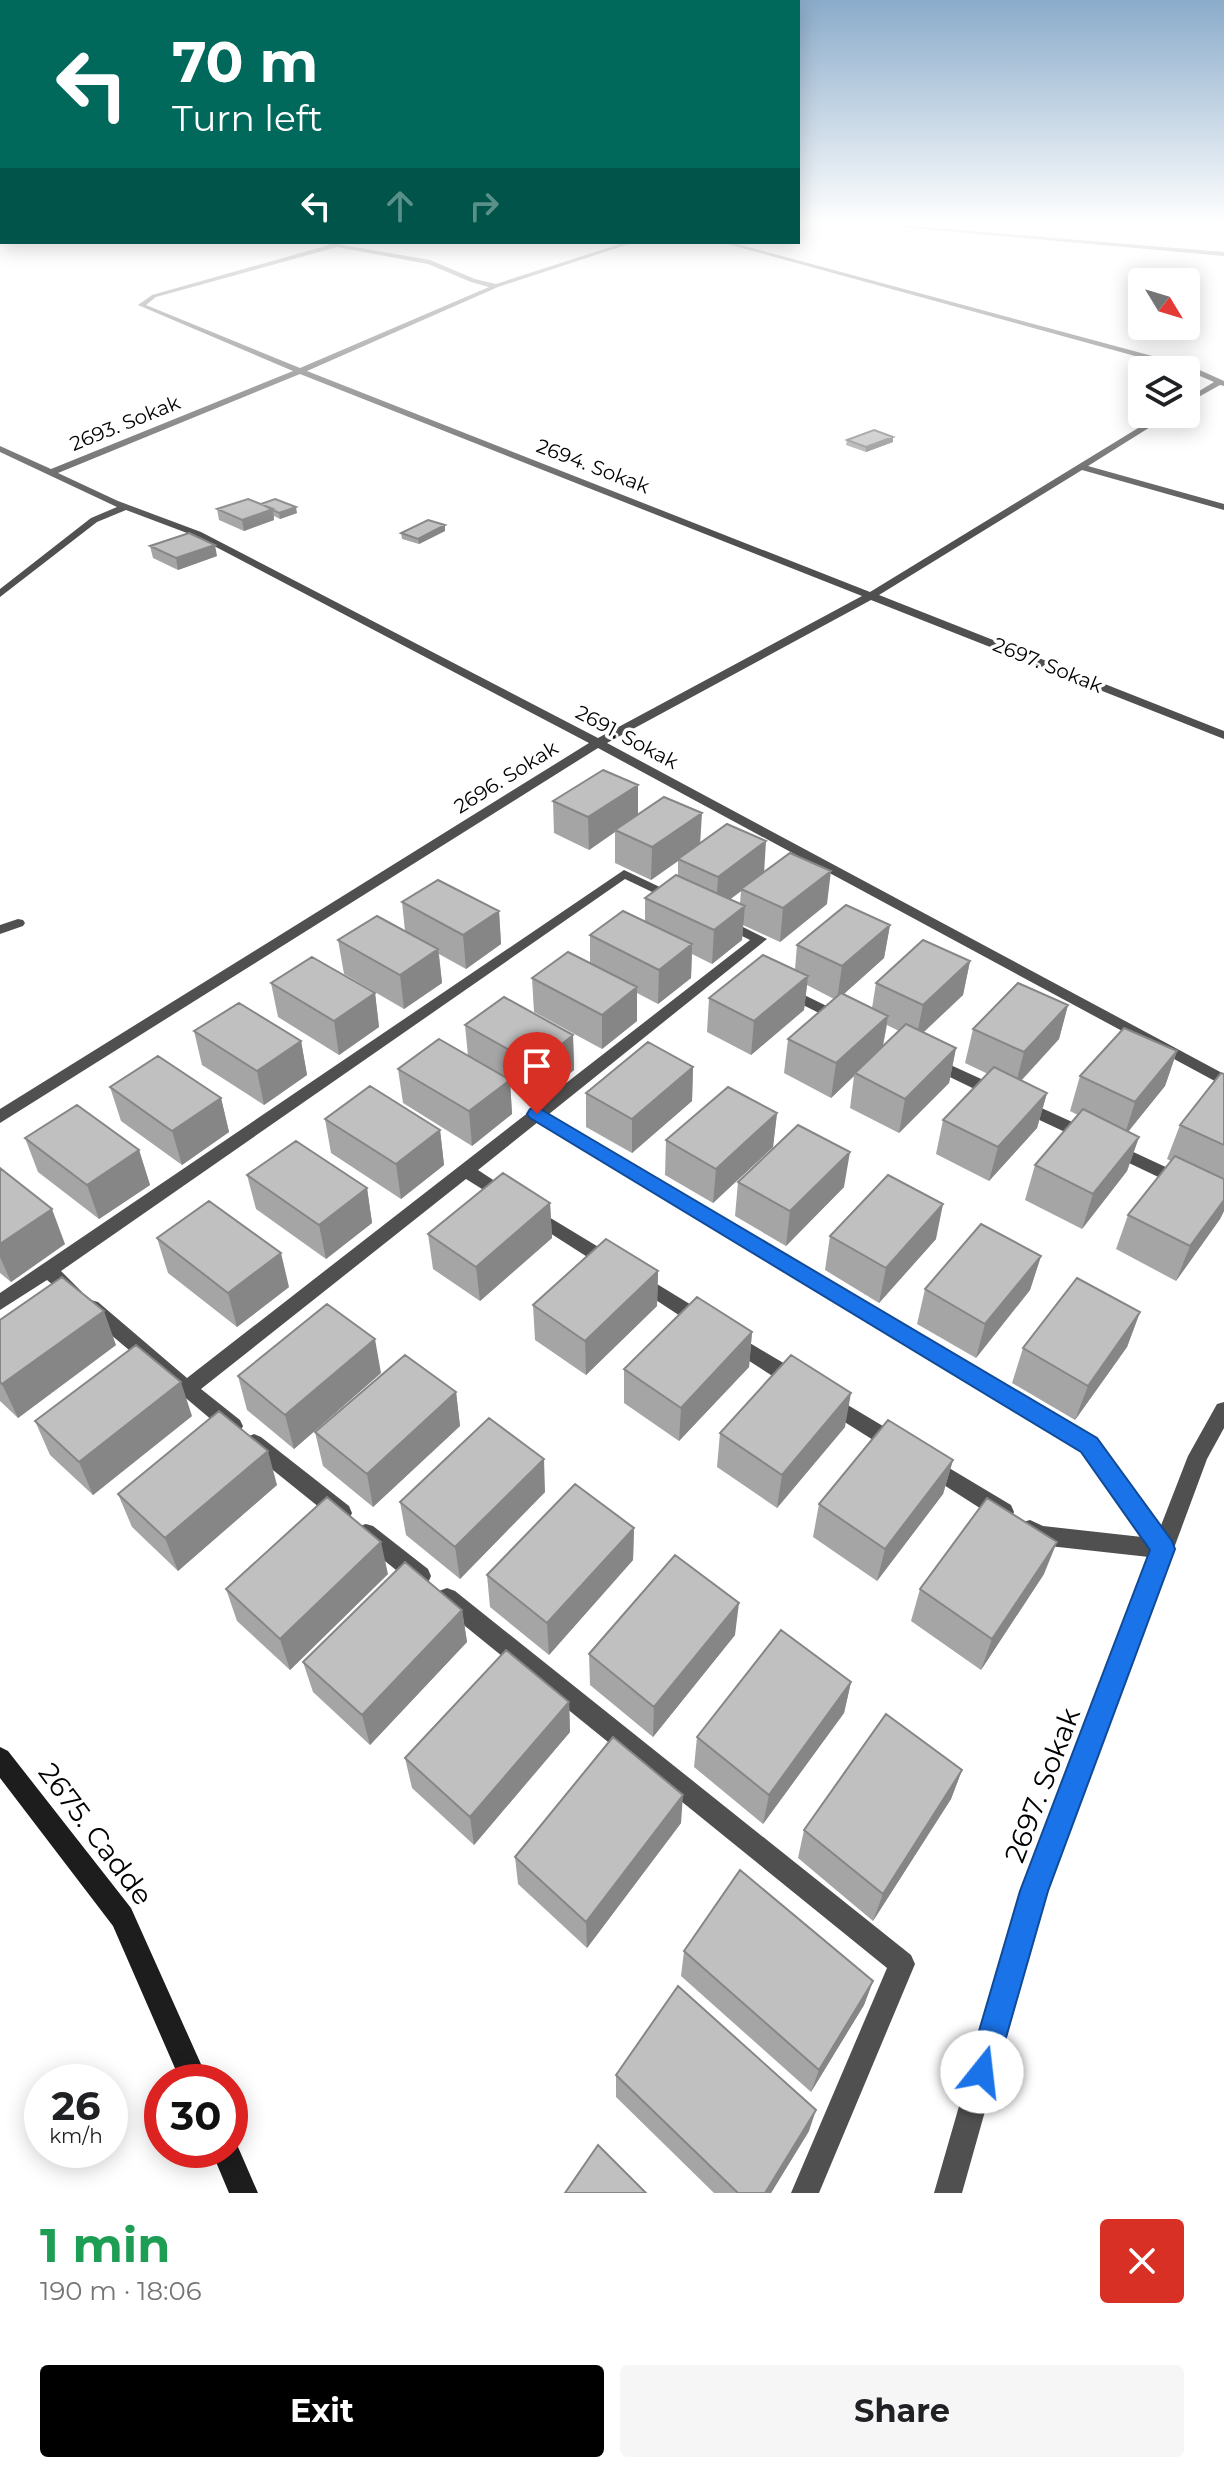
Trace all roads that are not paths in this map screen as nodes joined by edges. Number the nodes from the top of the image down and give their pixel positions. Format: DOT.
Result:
graph roads {
  1 [pos="192,326"];
  2 [pos="403,326"];
  3 [pos="1033,326"];
  4 [pos="300,371"];
  5 [pos="1221,383"];
  6 [pos="1200,394"];
  7 [pos="1144,428"];
  8 [pos="0,449"];
  9 [pos="1080,467"];
  10 [pos="52,472"];
  11 [pos="125,507"];
  12 [pos="1224,507"];
  13 [pos="0,594"];
  14 [pos="872,595"];
  15 [pos="1224,735"];
  16 [pos="598,743"];
  17 [pos="18,923"];
  18 [pos="0,930"];
  19 [pos="770,984"];
  20 [pos="855,1025"];
  21 [pos="912,1052"];
  22 [pos="1224,1081"];
  23 [pos="537,1114"];
  24 [pos="0,1117"];
  25 [pos="465,1170"];
  26 [pos="1196,1188"];
  27 [pos="48,1270"];
  28 [pos="0,1303"];
  29 [pos="187,1389"];
  30 [pos="1224,1410"];
  31 [pos="1163,1549"];
  32 [pos="0,1759"];
  33 [pos="187,2064"];
  34 [pos="233,2168"];
  35 [pos="244,2193"];
  36 [pos="805,2193"];
  37 [pos="948,2193"];
  1 -- 4 [label="street, 2694. Sokak"];
  2 -- 4 [label="street, 2693. Sokak"];
  3 -- 5 [label="street"];
  4 -- 10 [label="street, 2693. Sokak"];
  4 -- 14 [label="street, 2694. Sokak"];
  5 -- 6 [label="street"];
  7 -- 9 [label="street, 2696. Sokak"];
  8 -- 10 [label="street, 2691. Sokak"];
  9 -- 12 [label="street"];
  9 -- 14 [label="street, 2696. Sokak"];
  10 -- 11 [label="street, 2691. Sokak"];
  11 -- 13 [label="street"];
  11 -- 16 [label="street, 2691. Sokak"];
  14 -- 15 [label="street, 2697. Sokak"];
  14 -- 16 [label="street, 2696. Sokak"];
  16 -- 22 [label="street, 2691. Sokak"];
  16 -- 24 [label="street, 2696. Sokak"];
  17 -- 18 [label="street"];
  19 -- 20 [label="street"];
  21 -- 26 [label="street"];
  23 -- 25 [label="street"];
  23 -- 27 [label="street"];
  23 -- 31 [label="street"];
  25 -- 29 [label="street"];
  25 -- 31 [label="street"];
  27 -- 28 [label="street"];
  27 -- 29 [label="street"];
  29 -- 36 [label="street"];
  30 -- 31 [label="street, 2697. Sokak"];
  31 -- 37 [label="street, 2697. Sokak"];
  32 -- 33 [label="street, 2675. Cadde"];
  34 -- 35 [label="street"];
}
